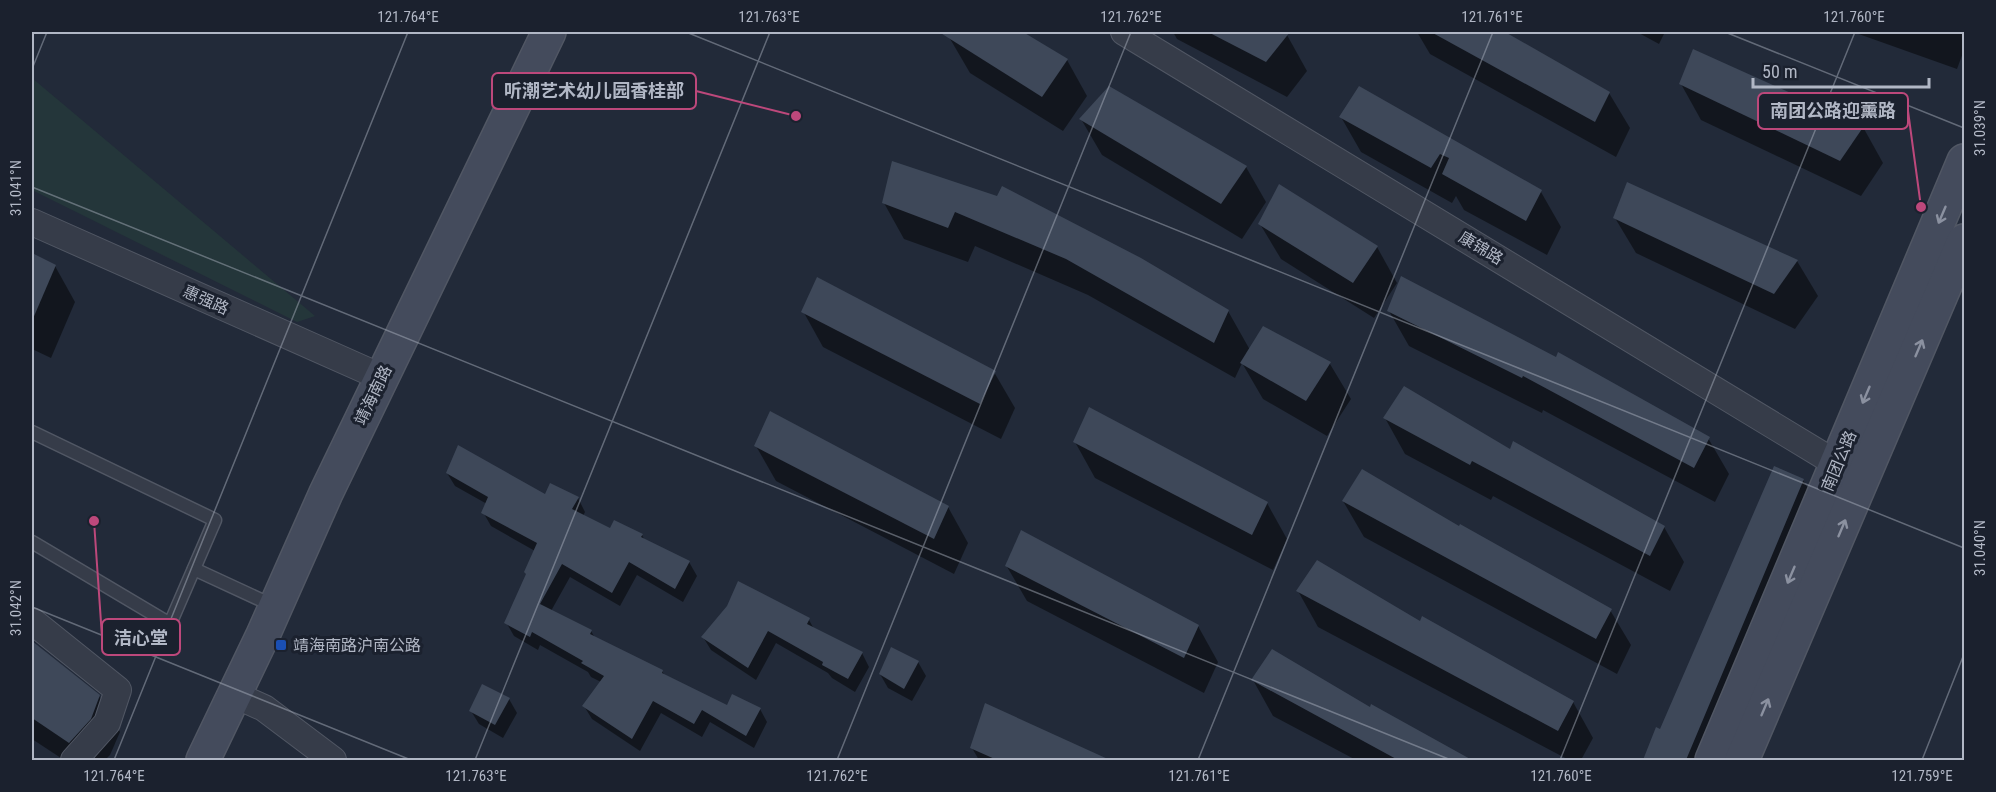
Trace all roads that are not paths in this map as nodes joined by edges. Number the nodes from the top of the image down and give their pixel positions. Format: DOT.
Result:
graph roads {
  1 [pos="549,32"];
  2 [pos="1124,32"];
  3 [pos="1965,161"];
  4 [pos="32,222"];
  5 [pos="1965,241"];
  6 [pos="388,364"];
  7 [pos="32,432"];
  8 [pos="1837,464"];
  9 [pos="32,542"];
  10 [pos="194,569"];
  11 [pos="275,606"];
  12 [pos="32,621"];
  13 [pos="235,695"];
  14 [pos="74,760"];
  15 [pos="203,760"];
  16 [pos="333,760"];
  17 [pos="1712,760"];
  18 [pos="1742,760"];
  1 -- 6 [label="main road, 靖海南路"];
  2 -- 8 [label="street, 康锦路"];
  3 -- 8 [label="main road, 南团公路, one-way"];
  4 -- 6 [label="street, 惠强路"];
  18 -- 5 [label="main road, 南团公路, one-way"];
  6 -- 11 [label="main road, 靖海南路"];
  7 -- 10 [label="lane"];
  8 -- 17 [label="main road, 南团公路, one-way"];
  9 -- 10 [label="lane"];
  10 -- 11 [label="lane"];
  11 -- 13 [label="main road, 靖海南路"];
  12 -- 14 [label="street"];
  13 -- 15 [label="main road, 靖海南路"];
  13 -- 16 [label="street"];
}
